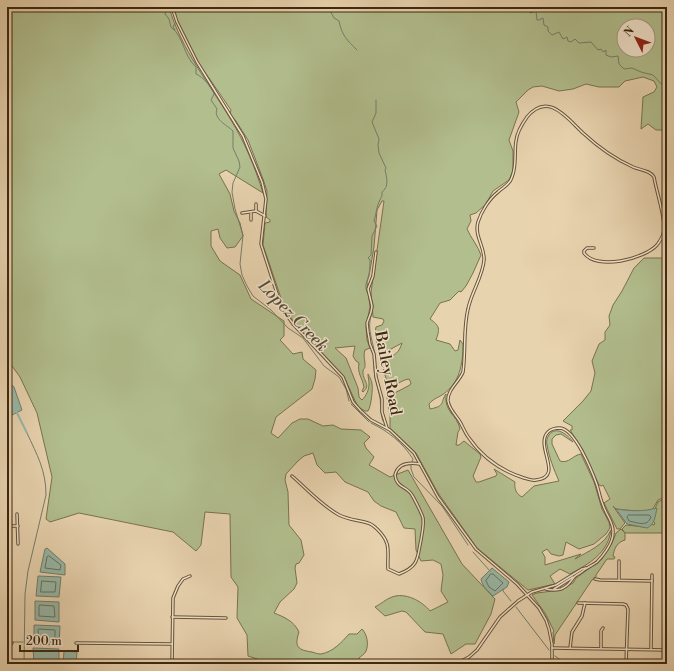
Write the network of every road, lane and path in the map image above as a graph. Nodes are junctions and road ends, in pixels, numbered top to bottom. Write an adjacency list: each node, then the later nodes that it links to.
1 (172, 7): 6 (street)
2 (256, 204): 3 (street)
3 (256, 211): 5 (street); 6 (street)
4 (242, 213): 5 (street)
5 (251, 213): 7 (street)
6 (265, 216): 10 (street)
7 (251, 220)
8 (594, 248): 19 (street)
9 (376, 252): 10 (street, Bailey Road)
10 (387, 428): 11 (street)
11 (420, 464): 12 (street); 29 (street)
12 (292, 476)
13 (17, 514): 15 (street)
14 (7, 526): 15 (street)
15 (18, 526): 16 (street)
16 (18, 544)
17 (619, 561): 24 (street)
18 (7, 568): 26 (street)
19 (586, 568): 22 (street); 27 (street)
20 (652, 575): 25 (street)
21 (190, 576): 32 (street)
22 (574, 577): 28 (street); 28 (street)
23 (595, 579): 24 (street)
24 (619, 580): 25 (street)
25 (652, 581): 43 (street)
26 (7, 587)
27 (546, 589): 28 (street); 29 (street)
28 (554, 589)
29 (528, 594): 39 (street); 47 (street)
30 (578, 603): 31 (street)
31 (585, 603): 40 (street); 42 (street)
32 (172, 617): 33 (street); 38 (street)
33 (226, 618)
34 (603, 628): 41 (street)
35 (7, 642): 36 (street)
36 (12, 643)
37 (76, 643): 38 (street)
38 (172, 644): 46 (street)
39 (552, 648): 40 (street); 48 (street)
40 (570, 648): 41 (street)
41 (601, 648): 42 (street)
42 (627, 649): 43 (street); 50 (street)
43 (651, 649): 44 (street)
44 (667, 650)
45 (600, 663): 49 (street)
46 (172, 664)
47 (456, 664)
48 (552, 664)
49 (603, 664)
50 (626, 664)

